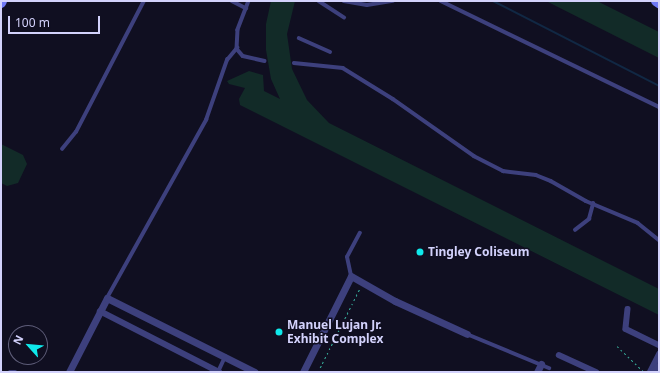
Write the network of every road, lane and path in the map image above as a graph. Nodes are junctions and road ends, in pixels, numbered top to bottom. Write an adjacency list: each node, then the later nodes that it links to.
1 (144, 1): 19 (lane)
2 (232, 1): 11 (lane)
3 (249, 1): 11 (lane)
4 (320, 1): 12 (lane)
5 (344, 1): 9 (lane)
6 (393, 1): 9 (lane)
7 (440, 1): 18 (lane)
8 (656, 1): 10 (main road)
9 (376, 2)
10 (659, 3)
11 (246, 8): 14 (lane)
12 (344, 17)
13 (299, 38): 15 (lane)
14 (237, 48): 16 (lane); 26 (lane)
15 (330, 52)
16 (264, 61)
17 (294, 63): 20 (lane)
18 (659, 107)
19 (62, 149)
20 (593, 204): 21 (lane); 23 (lane)
21 (575, 230)
22 (360, 233): 24 (lane)
23 (659, 240)
24 (351, 276): 25 (street); 43 (street)
25 (363, 282): 29 (street); 44 (path)
26 (107, 298): 28 (street); 34 (street)
27 (628, 309): 30 (street)
28 (100, 311): 40 (street); 41 (street)
29 (467, 334): 35 (lane)
30 (659, 345)
31 (617, 346): 47 (path)
32 (659, 354): 48 (street)
33 (559, 355): 46 (street)
34 (225, 357): 41 (lane); 42 (street)
35 (541, 364): 37 (lane); 45 (street)
36 (659, 366): 48 (street)
37 (549, 368)
38 (10, 372): 39 (lane)
39 (15, 372)
40 (68, 372)
41 (218, 372)
42 (255, 372)
43 (303, 372)
44 (318, 372)
45 (537, 372)
46 (596, 372)
47 (644, 372)
48 (651, 372)

